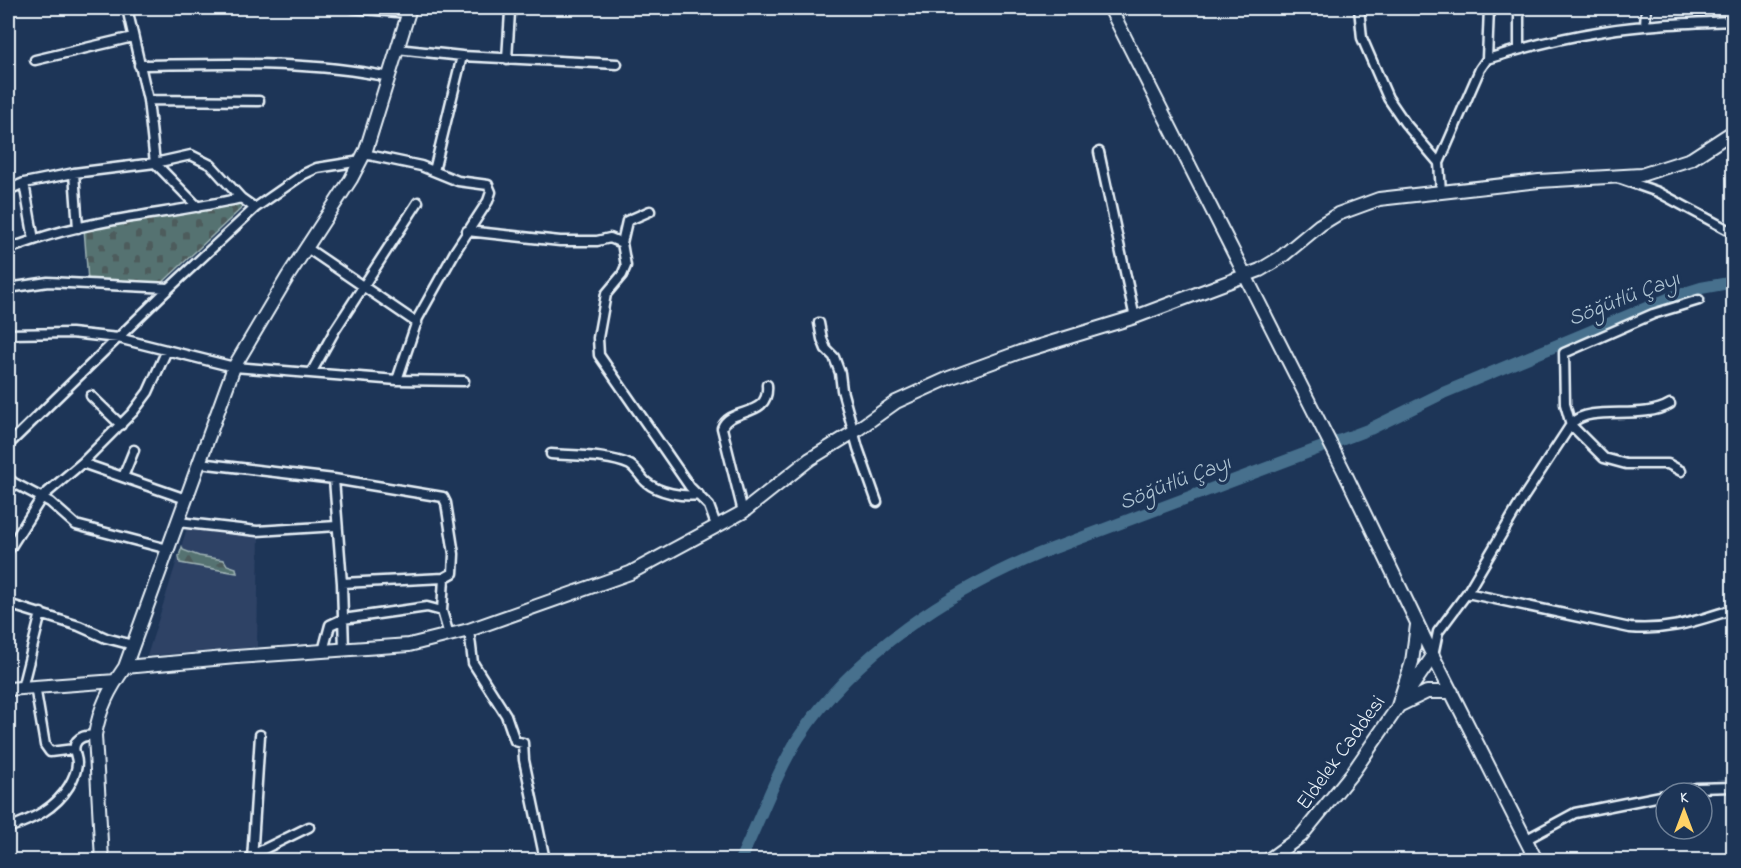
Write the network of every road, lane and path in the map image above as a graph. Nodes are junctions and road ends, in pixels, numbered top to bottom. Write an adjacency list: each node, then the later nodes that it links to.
1 (127, 8): 12 (street)
2 (353, 8): 9 (street)
3 (507, 8): 16 (street)
4 (1110, 8): 47 (street)
5 (1359, 8): 28 (street)
6 (1489, 8): 17 (street)
7 (1520, 8): 14 (street)
8 (1646, 8): 11 (street)
9 (409, 10): 13 (street)
10 (1734, 21): 11 (street)
11 (1645, 26): 14 (street)
12 (133, 37): 18 (street); 20 (street)
13 (397, 49): 15 (street); 21 (street)
14 (1519, 49): 17 (street)
15 (462, 56): 16 (street); 29 (street)
16 (507, 59): 19 (street)
17 (1487, 59): 28 (street)
18 (35, 60)
19 (617, 64)
20 (139, 65): 21 (street); 22 (street)
21 (389, 77): 26 (street)
22 (148, 100): 23 (street); 27 (street)
23 (259, 101)
24 (1734, 131): 31 (street)
25 (1099, 153): 52 (street)
26 (363, 158): 29 (street); 38 (street); 45 (street)
27 (155, 163): 30 (street); 35 (street); 37 (street)
28 (1439, 163): 34 (street)
29 (434, 171): 41 (street)
30 (74, 173): 32 (street); 40 (street)
31 (1612, 176): 34 (street); 42 (street)
32 (24, 183): 33 (street); 43 (street)
33 (8, 190)
34 (1441, 192): 47 (street)
35 (241, 198): 37 (street); 38 (street)
36 (418, 202): 48 (street)
37 (198, 207): 40 (street)
38 (255, 208): 50 (street)
39 (651, 211): 44 (street)
40 (78, 228): 43 (street)
41 (467, 231): 44 (street); 53 (street)
42 (1734, 233)
43 (34, 240): 46 (street)
44 (622, 243): 77 (street)
45 (307, 248): 48 (street); 58 (street)
46 (8, 249)
47 (1245, 276): 52 (street); 95 (street)
48 (363, 287): 53 (street); 59 (street)
49 (8, 288): 50 (street)
50 (169, 288): 56 (street)
51 (1699, 300): 66 (street)
52 (1135, 318): 67 (street)
53 (417, 323): 60 (street)
54 (819, 323): 67 (street)
55 (8, 334): 56 (street)
56 (118, 338): 57 (street); 68 (street)
57 (167, 350): 58 (street); 65 (street)
58 (234, 367): 59 (street); 72 (street)
59 (310, 373): 60 (street)
60 (397, 380): 61 (street)
61 (464, 381)
62 (767, 385): 81 (street)
63 (91, 396): 65 (street)
64 (1670, 404): 66 (street)
65 (121, 425): 71 (street)
66 (1571, 425): 73 (street); 89 (street)
67 (854, 432): 80 (street); 81 (street)
68 (8, 445)
69 (134, 450): 75 (street)
70 (551, 454): 77 (street)
71 (82, 462): 75 (street); 78 (street)
72 (199, 464): 76 (street); 79 (street)
73 (1681, 471)
74 (8, 477): 78 (street)
75 (123, 477): 79 (street)
76 (334, 478): 84 (street); 87 (street)
77 (699, 495): 83 (street)
78 (42, 497): 85 (street); 86 (street)
79 (186, 499): 82 (street)
80 (877, 502)
81 (743, 512): 83 (street)
82 (177, 522): 84 (street); 86 (street)
83 (716, 525): 96 (street)
84 (337, 526): 88 (street)
85 (10, 548)
86 (168, 549): 98 (street)
87 (444, 578): 88 (street); 92 (street)
88 (342, 583): 94 (street)
89 (1467, 593): 91 (street); 101 (street)
90 (8, 604): 93 (street)
91 (1734, 609)
92 (442, 611): 94 (street); 97 (street)
93 (41, 614): 98 (street); 104 (street)
94 (343, 619): 99 (street); 100 (street)
95 (1417, 623): 101 (street); 107 (street)
96 (469, 630): 97 (street); 120 (street)
97 (449, 635): 99 (street)
98 (133, 645): 102 (street)
99 (344, 650): 100 (street)
100 (323, 651): 102 (street)
101 (1432, 656): 106 (street); 107 (street, Eldelek Caddesi)
102 (125, 667): 103 (street)
103 (116, 681): 104 (street); 108 (street)
104 (28, 687): 105 (street); 110 (street)
105 (8, 689)
106 (1452, 692): 107 (street); 116 (street)
107 (1398, 706): 121 (street, Eldelek Caddesi)
108 (95, 735): 110 (street); 119 (street)
109 (260, 735): 117 (street)
110 (74, 750): 115 (street)
111 (1734, 787): 112 (street)
112 (1714, 788)
113 (1654, 797): 116 (street)
114 (309, 827): 117 (street)
115 (8, 828)
116 (1525, 840): 118 (street)
117 (252, 858)
118 (1535, 860)
119 (102, 861)
120 (545, 861)
121 (1268, 861)

